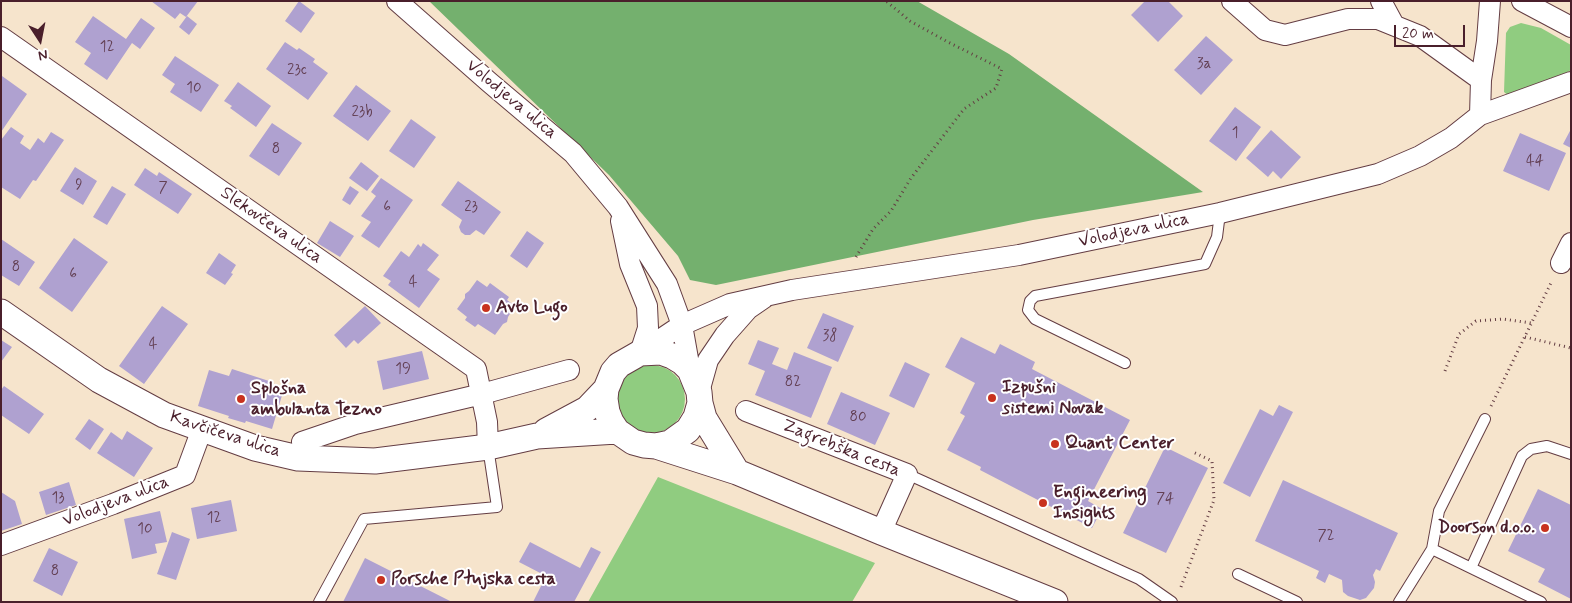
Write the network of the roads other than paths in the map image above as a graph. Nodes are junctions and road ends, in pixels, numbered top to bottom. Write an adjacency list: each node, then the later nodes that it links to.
1 (397, 1): 12 (street, Volodjeva ulica)
2 (1232, 1): 6 (street)
3 (1381, 1): 6 (street)
4 (1490, 1): 9 (street)
5 (1522, 1): 7 (street)
6 (1394, 25): 9 (street)
7 (1571, 27)
8 (1, 38): 24 (street, Slekovčeva ulica)
9 (1481, 80): 11 (street)
10 (1571, 82): 11 (street, Volodjeva ulica)
11 (1480, 114): 13 (street, Volodjeva ulica)
12 (618, 207): 18 (street, Volodjeva ulica); 19 (street, Volodjeva ulica)
13 (1220, 213): 16 (street, Volodjeva ulica); 20 (lane)
14 (1571, 243): 15 (street)
15 (1561, 263)
16 (770, 294): 18 (street, Volodjeva ulica); 22 (street, Volodjeva ulica)
17 (1, 312): 27 (street, Kavčičeva ulica)
18 (682, 325): 19 (street, Volodjeva ulica); 22 (street, Volodjeva ulica)
19 (640, 353): 22 (street); 23 (street)
20 (1125, 363)
21 (569, 370): 24 (street, Kavčičeva ulica)
22 (696, 388): 31 (street); 34 (street)
23 (606, 389): 28 (street); 29 (street)
24 (482, 394): 30 (street, Kavčičeva ulica); 32 (street, Slekovčeva ulica)
25 (746, 411): 35 (street, Zagrebška cesta)
26 (1485, 418): 38 (lane)
27 (202, 429): 32 (street, Kavčičeva ulica); 37 (street, Volodjeva ulica)
28 (617, 430): 29 (street); 31 (street)
29 (537, 436): 32 (street, Kavčičeva ulica)
30 (302, 442)
31 (656, 446): 34 (street)
32 (488, 447): 41 (lane)
33 (1571, 454): 39 (lane)
34 (737, 472): 36 (street)
35 (907, 474): 36 (street, Zagrebška cesta); 43 (lane)
36 (881, 532): 42 (street)
37 (1, 545)
38 (1432, 549): 39 (lane); 45 (lane)
39 (1471, 568): 46 (lane)
40 (1238, 574): 44 (lane)
41 (319, 602)
42 (1055, 602)
43 (1172, 602)
44 (1297, 602)
45 (1399, 602)
46 (1541, 602)

